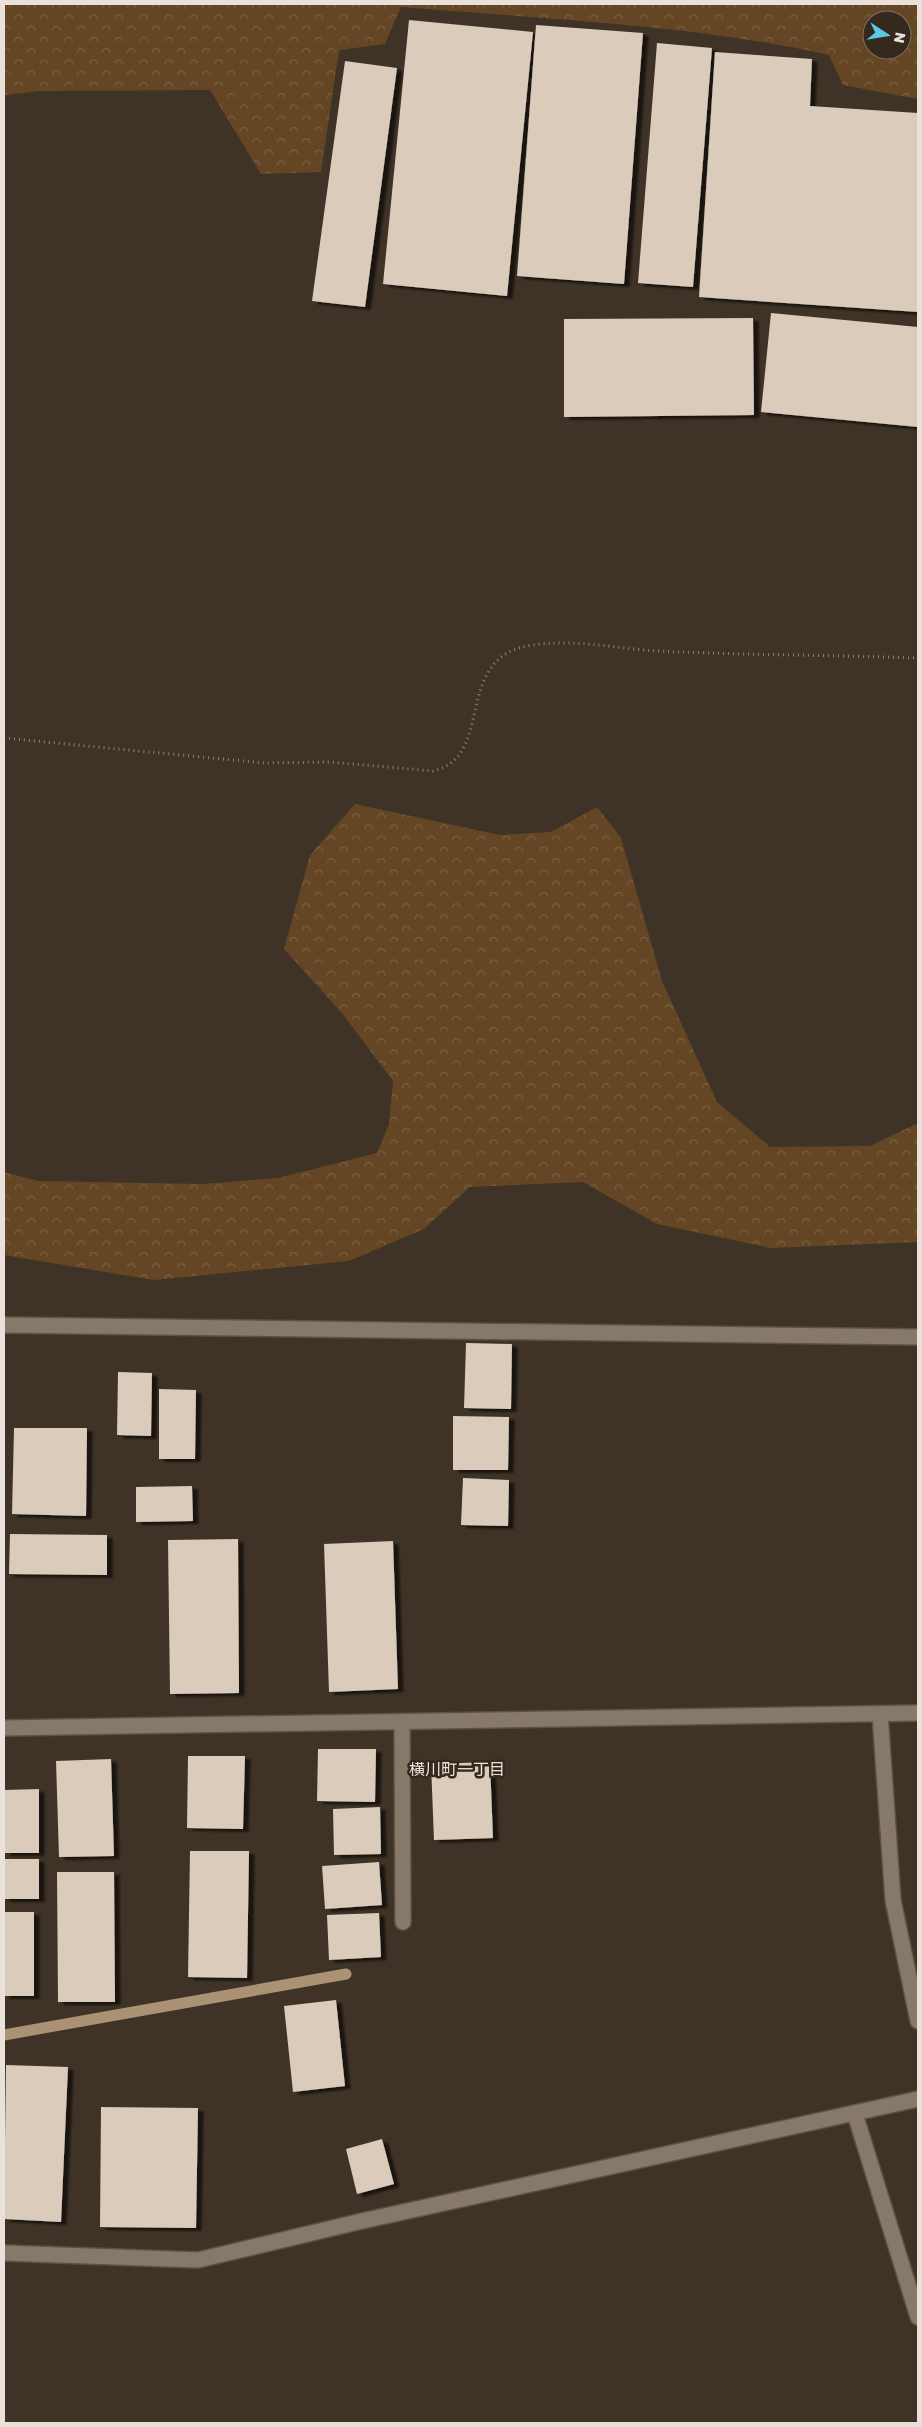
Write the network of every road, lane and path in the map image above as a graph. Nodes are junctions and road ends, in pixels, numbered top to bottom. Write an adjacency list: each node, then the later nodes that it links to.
1 (918, 658): 2 (path)
2 (4, 738)
3 (4, 1325): 4 (street)
4 (918, 1337)
5 (918, 1713): 6 (street)
6 (880, 1714): 7 (street); 10 (street)
7 (402, 1722): 8 (street); 9 (street)
8 (4, 1728)
9 (403, 1922)
10 (918, 2021)
11 (918, 2099): 12 (street)
12 (855, 2114): 13 (street); 14 (street)
13 (4, 2253)
14 (918, 2317)

